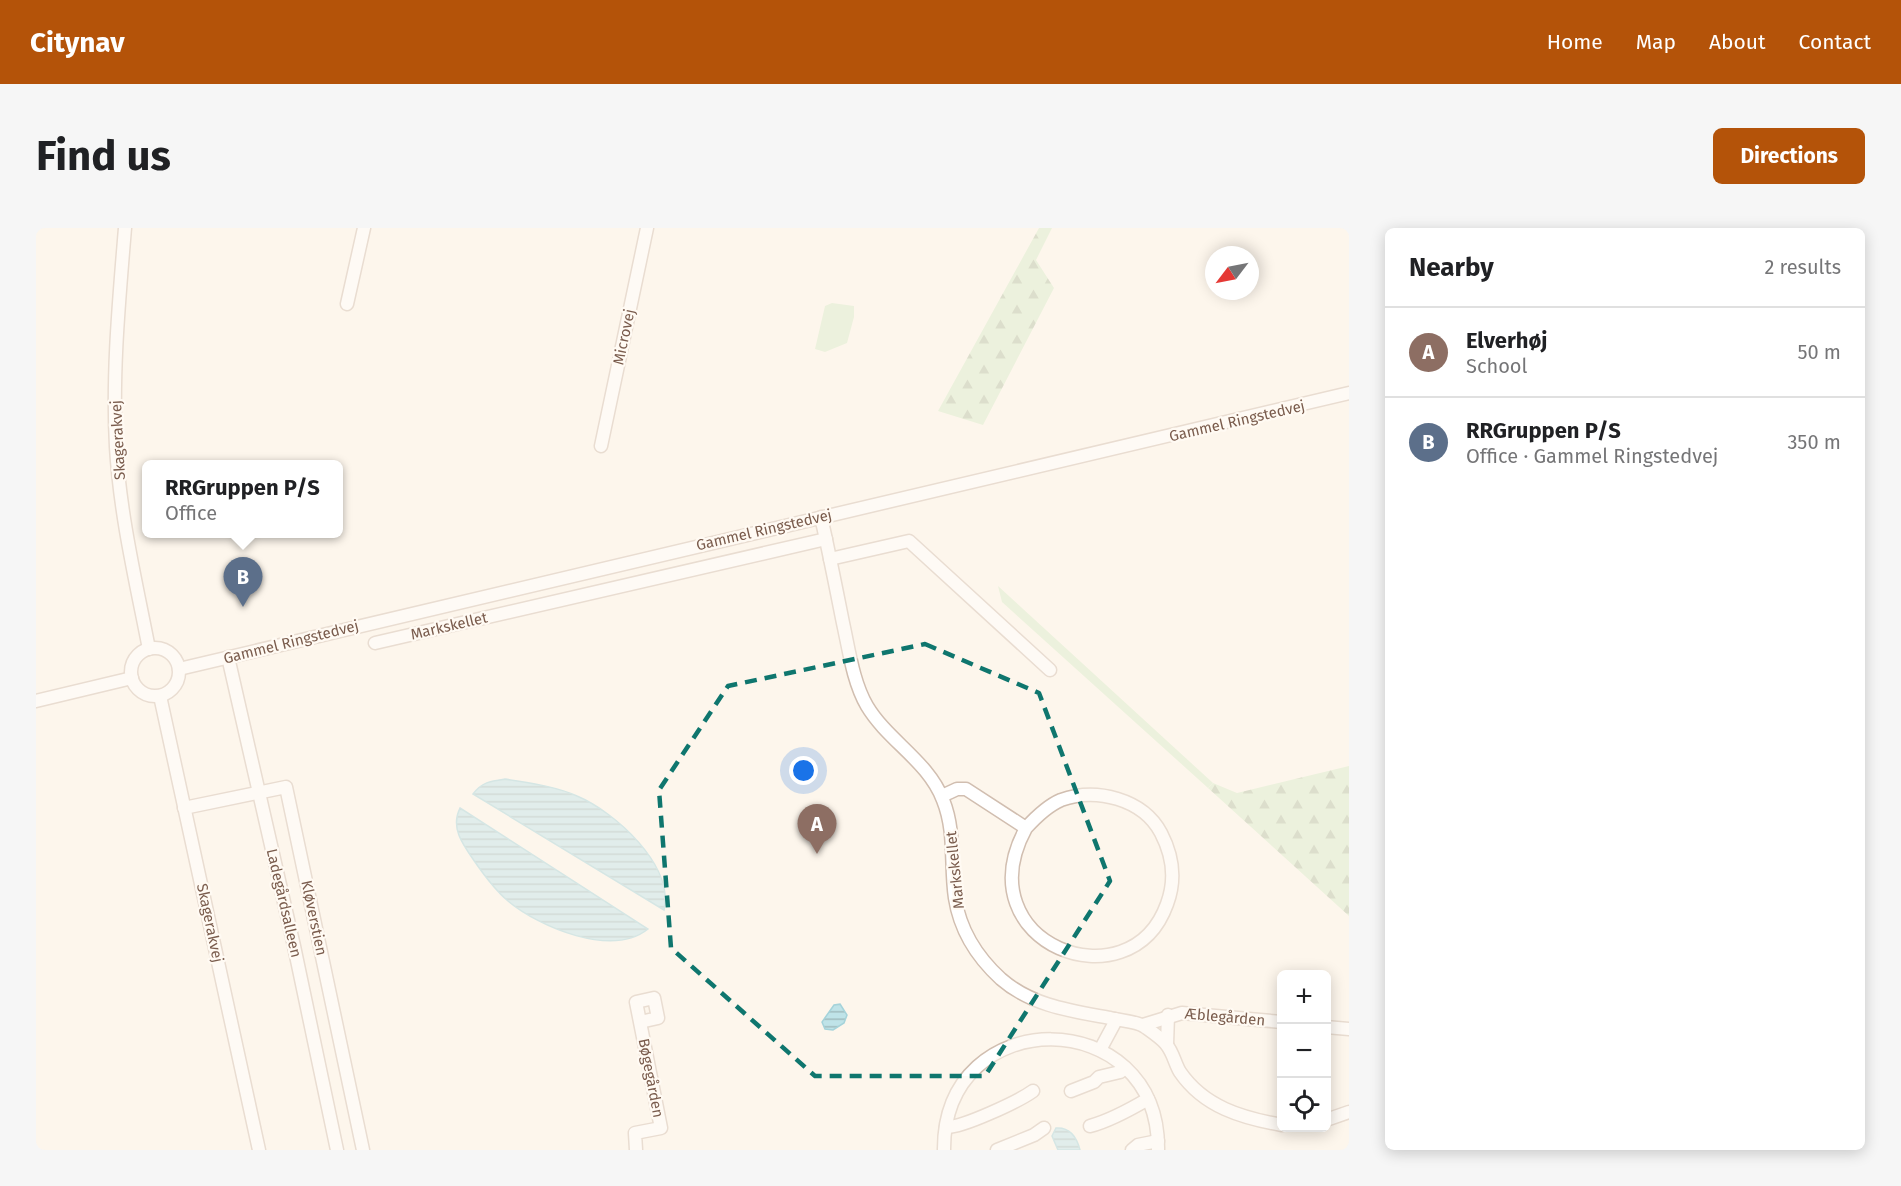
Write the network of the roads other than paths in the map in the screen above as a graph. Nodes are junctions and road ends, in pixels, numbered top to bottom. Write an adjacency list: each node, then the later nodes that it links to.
1 (125, 228): 13 (street, Skagerakvej)
2 (364, 228): 4 (street)
3 (647, 228): 6 (street, Microvej)
4 (347, 304)
5 (1349, 393): 7 (street, Gammel Ringstedvej)
6 (601, 446)
7 (821, 517): 8 (street, Markskellet); 10 (street, Gammel Ringstedvej)
8 (826, 539): 9 (street, Markskellet); 11 (street, Markskellet)
9 (830, 559): 16 (street); 21 (street, Markskellet)
10 (518, 588): 11 (street); 14 (street, Gammel Ringstedvej)
11 (523, 609): 12 (street, Markskellet)
12 (375, 643)
13 (149, 649): 15 (street); 17 (street)
14 (228, 657): 15 (street, Gammel Ringstedvej); 20 (street, Ladegårdsalleen)
15 (179, 669): 18 (street)
16 (1050, 670)
17 (132, 678): 18 (street); 19 (street)
18 (160, 696): 22 (street, Skagerakvej)
19 (36, 701)
20 (259, 793): 22 (street, Kløverstien); 45 (street, Ladegårdsalleen); 46 (street, Kløverstien)
21 (942, 796): 23 (street); 25 (street, Markskellet)
22 (184, 808): 44 (street, Skagerakvej)
23 (1026, 828): 23 (street)
24 (1168, 1015): 27 (street, Æblegården); 28 (street, Æblegården); 31 (street, Æblegården)
25 (1115, 1019): 28 (street, Markskellet); 32 (street)
26 (640, 1022): 47 (street, Bøgegården)
27 (1277, 1022)
28 (1143, 1025): 31 (street)
29 (1331, 1027): 30 (street)
30 (1349, 1029)
31 (1167, 1045): 39 (street)
32 (1100, 1050): 33 (street); 41 (street)
33 (1125, 1068): 35 (street); 36 (street)
34 (1034, 1091): 41 (street)
35 (1071, 1091)
36 (1148, 1099): 40 (street); 43 (street)
37 (1349, 1112): 38 (street)
38 (1331, 1118)
39 (1277, 1124)
40 (1090, 1126)
41 (946, 1127): 48 (street)
42 (1044, 1128): 49 (street)
43 (1158, 1146): 50 (street)
44 (260, 1150)
45 (337, 1150)
46 (363, 1150)
47 (636, 1150)
48 (944, 1150)
49 (997, 1150)
50 (1132, 1150)

